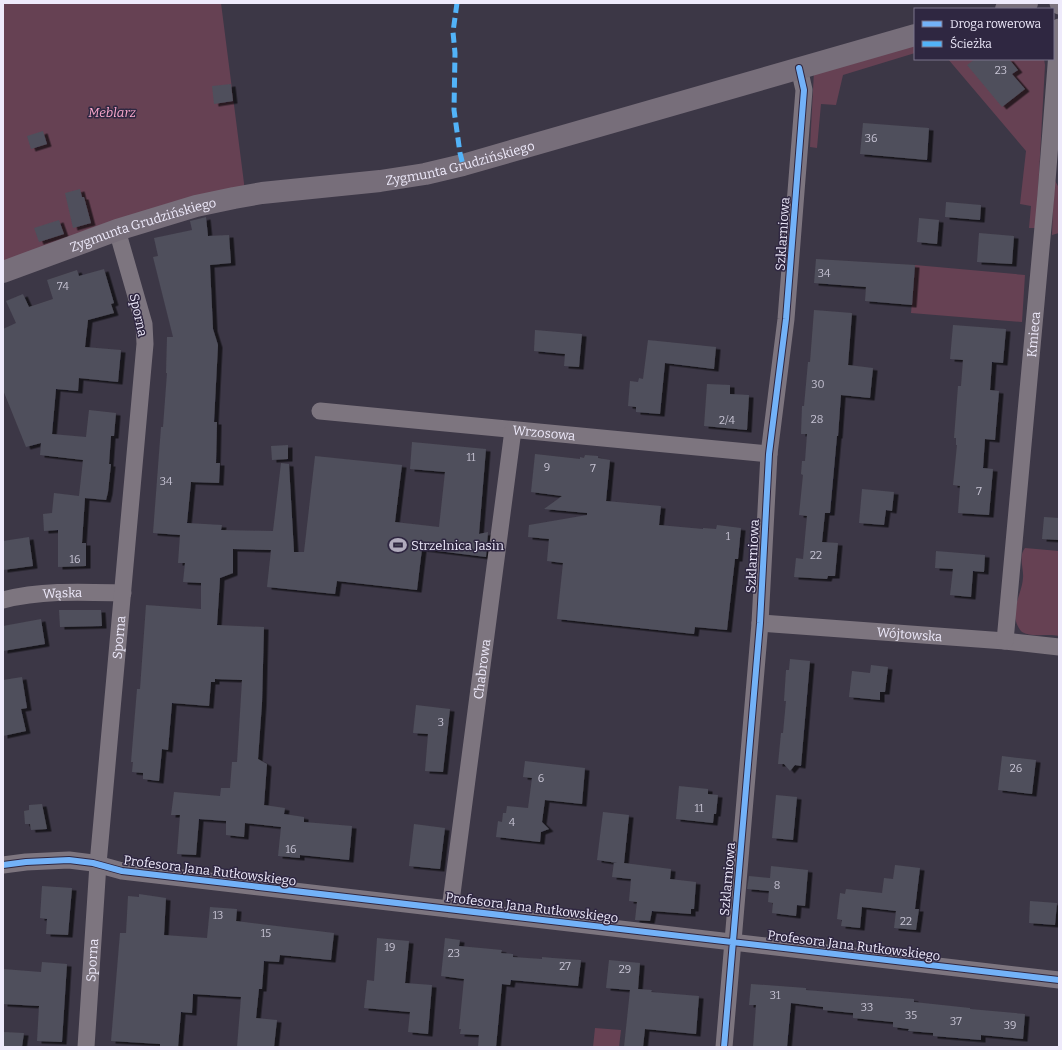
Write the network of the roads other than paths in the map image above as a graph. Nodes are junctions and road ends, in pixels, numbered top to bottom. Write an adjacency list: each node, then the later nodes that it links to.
1 (1027, 3): 4 (street)
2 (1058, 3): 3 (street)
3 (1059, 6)
4 (1010, 8)
5 (1059, 27): 8 (street, Kmieca)
6 (914, 35): 7 (street, Zygmunta Grudzińskiego)
7 (799, 68): 9 (street, Zygmunta Grudzińskiego); 13 (street, Szklarniowa)
8 (1053, 194): 17 (street, Kmieca)
9 (117, 230): 10 (street, Zygmunta Grudzińskiego); 14 (street, Sporna)
10 (3, 272)
11 (320, 411): 12 (street, Wrzosowa)
12 (513, 430): 13 (street, Wrzosowa); 21 (street, Chabrowa)
13 (769, 454): 16 (street, Szklarniowa)
14 (123, 592): 15 (street, Wąska); 19 (street, Sporna)
15 (3, 600)
16 (760, 623): 17 (street, Wójtowska); 22 (street, Szklarniowa)
17 (1005, 641): 18 (street, Wójtowska)
18 (1059, 646)
19 (98, 864): 20 (street, Profesora Jana Rutkowskiego); 21 (street, Profesora Jana Rutkowskiego); 24 (street, Sporna)
20 (3, 865)
21 (450, 909): 22 (street, Profesora Jana Rutkowskiego)
22 (733, 942): 23 (street, Profesora Jana Rutkowskiego); 25 (street, Szklarniowa)
23 (1059, 980)
24 (86, 1047)
25 (724, 1047)

